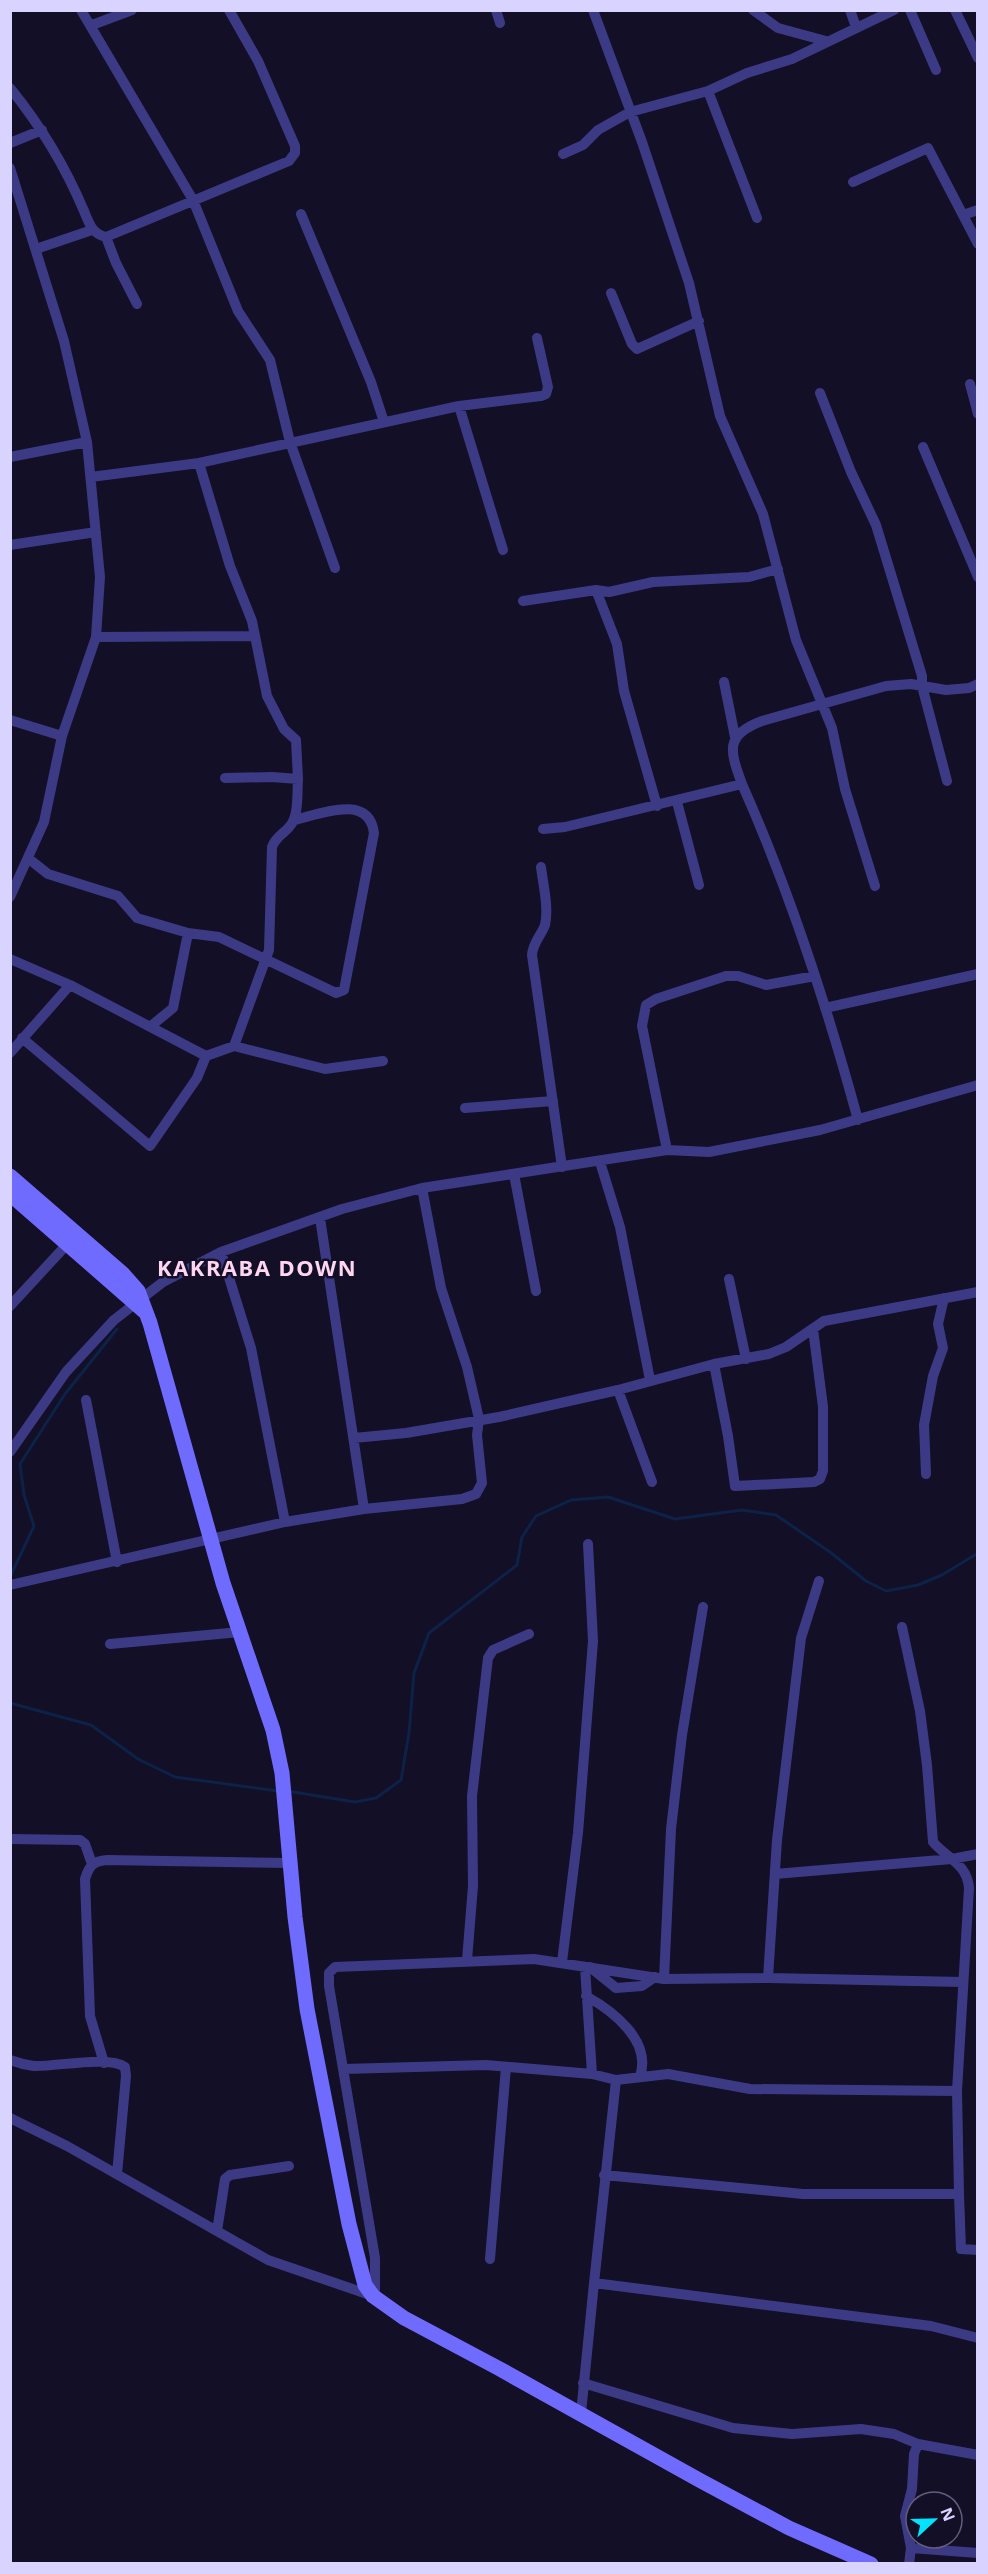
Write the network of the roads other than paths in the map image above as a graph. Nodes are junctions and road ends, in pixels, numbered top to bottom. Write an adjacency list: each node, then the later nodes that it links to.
1 (81, 10): 12 (street)
2 (132, 10): 12 (street)
3 (229, 10): 25 (street)
4 (496, 10): 11 (street)
5 (593, 10): 19 (street)
6 (753, 10): 14 (street)
7 (850, 10): 13 (street)
8 (894, 10): 13 (street)
9 (910, 10): 16 (street)
10 (955, 10): 15 (street)
11 (500, 23)
12 (92, 25): 25 (street)
13 (856, 27): 14 (street)
14 (826, 41): 18 (street)
15 (978, 58)
16 (936, 70)
17 (10, 88): 20 (street)
18 (708, 91): 19 (street); 29 (street)
19 (630, 112): 22 (street); 36 (street)
20 (42, 130): 21 (street); 30 (street)
21 (10, 143)
22 (563, 154)
23 (10, 168): 33 (street)
24 (853, 182): 28 (street)
25 (193, 200): 31 (street); 44 (street)
26 (978, 210): 28 (street)
27 (301, 214): 42 (street)
28 (963, 215): 32 (street)
29 (757, 218)
30 (92, 230): 31 (street); 33 (street)
31 (106, 237): 35 (street)
32 (978, 243)
33 (36, 249): 43 (street)
34 (611, 293): 36 (street)
35 (137, 304)
36 (699, 321): 53 (street)
37 (537, 338): 40 (street)
38 (970, 384): 41 (street)
39 (820, 393): 61 (street)
40 (459, 406): 42 (street); 51 (street)
41 (978, 414)
42 (384, 422): 44 (street)
43 (87, 442): 46 (street); 48 (street)
44 (291, 442): 47 (street); 52 (street)
45 (923, 447): 54 (street)
46 (10, 457)
47 (199, 463): 48 (street); 57 (street)
48 (92, 477): 49 (street)
49 (96, 532): 50 (street); 58 (street)
50 (10, 546)
51 (503, 550)
52 (335, 568)
53 (777, 569): 55 (street); 62 (street)
54 (978, 577)
55 (596, 590): 56 (street); 71 (street)
56 (523, 602)
57 (255, 636): 58 (street); 67 (street)
58 (96, 637): 64 (street)
59 (724, 682): 65 (street)
60 (978, 684): 61 (street)
61 (921, 686): 62 (street); 68 (street)
62 (823, 705): 65 (street); 77 (street)
63 (10, 720): 64 (street)
64 (62, 736): 74 (street)
65 (735, 737): 69 (street)
66 (225, 778): 67 (street)
67 (298, 779): 72 (street)
68 (947, 782)
69 (742, 784): 70 (street); 83 (street)
70 (677, 802): 71 (street); 76 (street)
71 (657, 806): 73 (street)
72 (294, 820): 81 (street); 81 (street)
73 (543, 829)
74 (29, 859): 78 (street); 79 (street)
75 (541, 867): 93 (street)
76 (699, 885)
77 (875, 886)
78 (10, 897)
79 (188, 933): 81 (street); 86 (street)
80 (10, 958): 84 (street)
81 (266, 958): 88 (street)
82 (978, 974): 85 (street)
83 (815, 976): 85 (street); 96 (street)
84 (70, 985): 86 (street); 87 (street)
85 (825, 1008): 95 (street)
86 (151, 1026): 90 (street)
87 (22, 1038): 89 (street); 90 (street)
88 (234, 1046): 90 (street); 91 (street)
89 (10, 1053)
90 (206, 1056)
91 (383, 1061)
92 (978, 1085): 95 (street)
93 (553, 1101): 94 (street); 98 (street)
94 (465, 1108)
95 (858, 1120): 96 (street)
96 (667, 1150): 97 (street)
97 (600, 1162): 98 (street); 115 (street)
98 (562, 1167): 99 (street)
99 (514, 1174): 101 (street); 107 (street)
100 (10, 1176): 104 (street)
101 (422, 1188): 103 (street); 118 (street)
102 (10, 1194): 104 (street)
103 (320, 1218): 105 (street); 119 (street)
104 (72, 1238): 110 (street); 111 (street)
105 (221, 1252): 110 (street); 124 (street)
106 (729, 1279): 113 (street)
107 (536, 1291)
108 (978, 1292): 109 (street)
109 (944, 1298): 112 (street); 121 (street)
110 (140, 1304): 120 (street); 125 (street)
111 (10, 1306)
112 (813, 1329): 113 (street); 114 (street)
113 (747, 1359): 114 (street)
114 (714, 1364): 115 (street)
115 (650, 1380): 116 (street)
116 (618, 1390): 118 (street); 122 (street)
117 (86, 1400): 127 (street)
118 (479, 1419): 119 (street); 123 (street)
119 (354, 1438): 123 (street)
120 (10, 1452)
121 (926, 1474)
122 (652, 1482)
123 (364, 1509): 124 (street)
124 (285, 1522): 125 (street)
125 (211, 1541): 127 (street); 132 (street)
126 (588, 1544): 142 (street)
127 (117, 1562): 129 (street)
128 (819, 1581): 140 (street)
129 (10, 1585)
130 (703, 1607): 144 (street)
131 (902, 1627): 137 (street)
132 (240, 1632): 134 (street); 138 (street)
133 (529, 1634): 141 (street)
134 (110, 1644)
135 (10, 1839): 139 (street)
136 (978, 1854): 137 (street)
137 (952, 1859): 140 (street); 146 (street)
138 (289, 1863): 139 (street); 165 (street)
139 (92, 1864): 149 (street)
140 (775, 1874): 145 (street)
141 (467, 1960): 142 (street); 151 (street)
142 (562, 1962): 143 (street)
143 (587, 1967): 144 (street); 144 (street); 147 (street)
144 (659, 1978): 145 (street)
145 (768, 1978): 146 (street)
146 (963, 1982): 155 (street)
147 (586, 1996): 152 (street); 153 (street)
148 (10, 2060): 149 (street)
149 (104, 2063): 158 (street)
150 (506, 2067): 151 (street); 152 (street); 163 (street)
151 (344, 2069): 165 (street)
152 (592, 2074): 154 (street)
153 (640, 2076): 154 (street); 155 (street)
154 (616, 2080): 159 (street)
155 (957, 2091): 160 (street)
156 (10, 2118): 158 (street)
157 (289, 2166): 161 (street)
158 (117, 2174): 161 (street)
159 (604, 2175): 160 (street); 164 (street)
160 (959, 2194): 162 (street)
161 (216, 2231): 165 (street)
162 (978, 2250)
163 (490, 2259)
164 (594, 2283): 166 (street); 167 (street)
165 (373, 2296): 168 (street)
166 (978, 2338)
167 (583, 2383): 168 (street); 169 (street)
168 (581, 2413): 174 (street)
169 (918, 2444): 170 (street); 171 (street)
170 (978, 2455)
171 (912, 2490)
172 (944, 2550): 173 (street)
173 (978, 2553)
174 (871, 2564)

